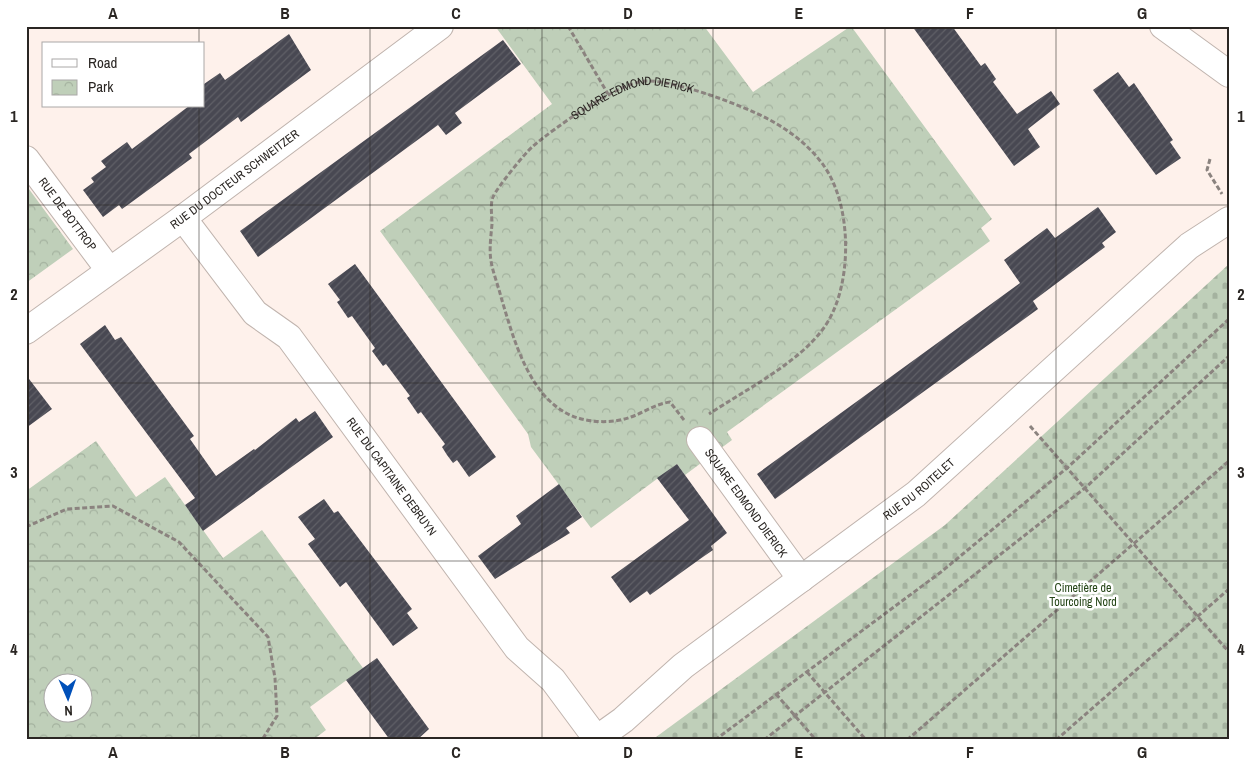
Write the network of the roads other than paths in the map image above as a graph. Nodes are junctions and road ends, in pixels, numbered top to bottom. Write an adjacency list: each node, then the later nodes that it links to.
1 (440, 26): 6 (street, RUE DU DOCTEUR SCHWEITZER)
2 (1163, 26): 3 (street)
3 (1229, 74)
4 (26, 159): 7 (street, RUE DE BOTTROP)
5 (1228, 210): 10 (street, RUE DU ROITELET)
6 (183, 218): 7 (street, RUE DU DOCTEUR SCHWEITZER); 11 (street, RUE DU CAPITAINE DEBRUYN)
7 (109, 270): 8 (street, RUE DU DOCTEUR SCHWEITZER)
8 (26, 331)
9 (694, 434): 10 (street, SQUARE EDMOND DIERICK)
10 (801, 579): 11 (street, RUE DU ROITELET)
11 (596, 739)

